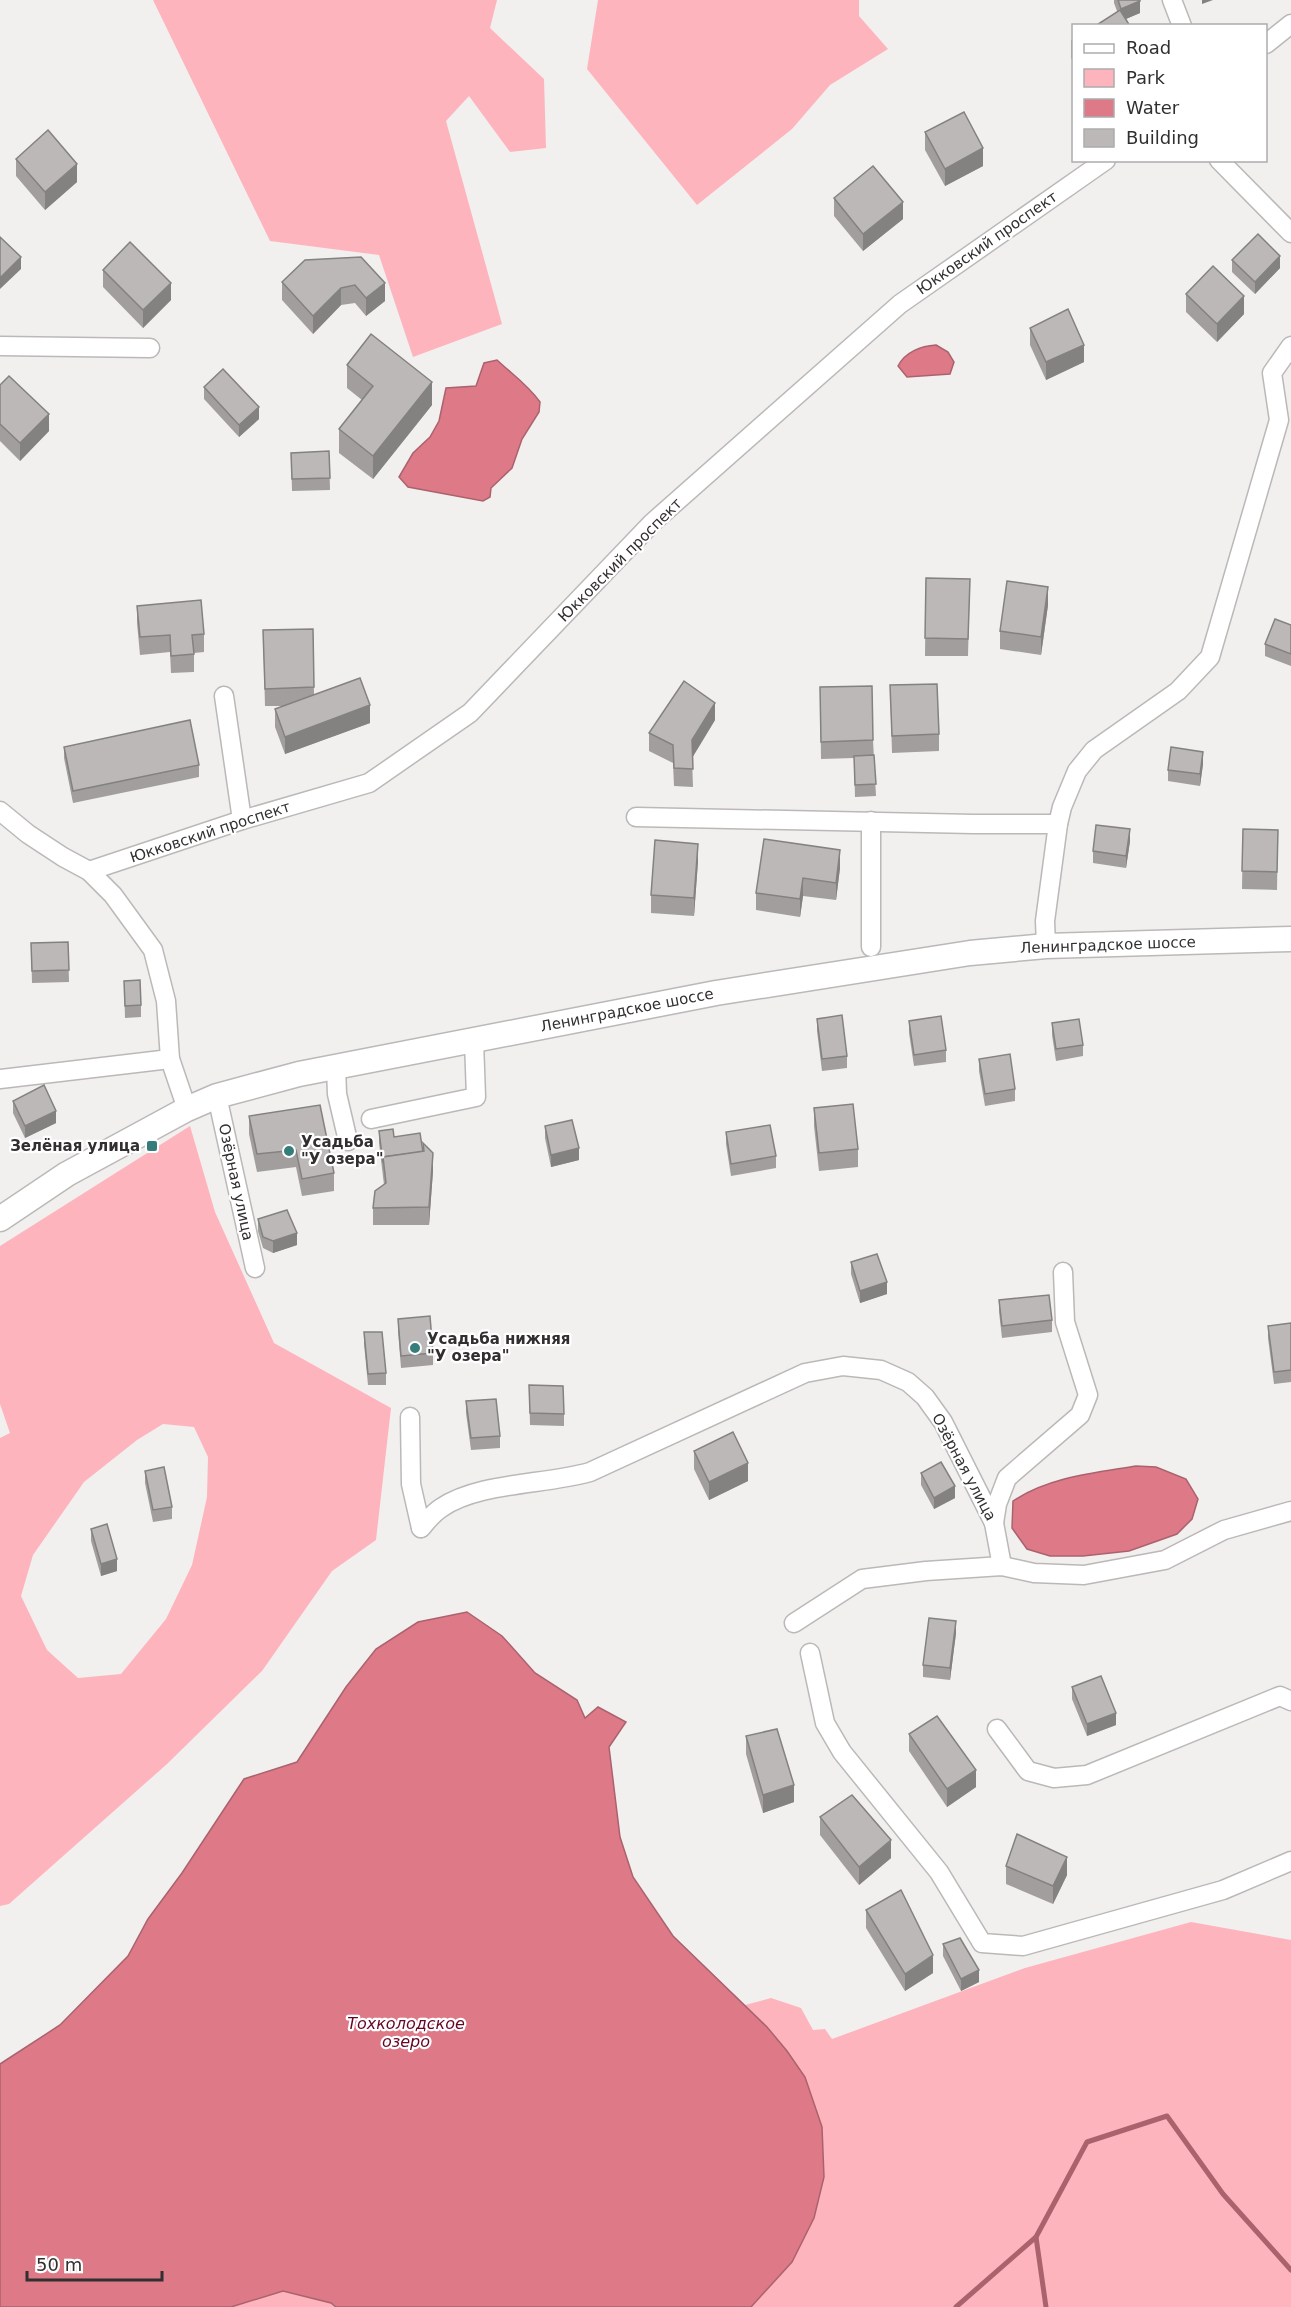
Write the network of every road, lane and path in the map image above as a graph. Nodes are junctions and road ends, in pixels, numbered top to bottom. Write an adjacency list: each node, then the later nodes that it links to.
1 (1172, 0): 2 (street)
2 (1181, 24)
3 (1291, 24): 4 (street)
4 (1267, 43)
5 (1103, 162): 15 (street, Юкковский проспект)
6 (1221, 162): 7 (street)
7 (1291, 233)
8 (0, 346): 10 (street)
9 (1291, 346): 13 (street)
10 (150, 348)
11 (224, 696): 15 (street)
12 (0, 811): 17 (street)
13 (1060, 815): 16 (street); 19 (street)
14 (636, 818): 16 (street)
15 (242, 820): 17 (street, Юкковский проспект)
16 (871, 821): 20 (street)
17 (89, 871): 22 (street)
18 (1291, 939): 19 (main road, Ленинградское шоссе)
19 (1046, 946): 21 (main road, Ленинградское шоссе)
20 (871, 947)
21 (474, 1041): 23 (main road, Ленинградское шоссе); 27 (street)
22 (170, 1059): 24 (street); 26 (street)
23 (336, 1067): 25 (main road, Ленинградское шоссе); 28 (street)
24 (0, 1079)
25 (217, 1096): 26 (main road, Ленинградское шоссе); 30 (street, Озёрная улица)
26 (187, 1108): 29 (main road, Ленинградское шоссе)
27 (371, 1119)
28 (348, 1142)
29 (0, 1219)
30 (255, 1268)
31 (1063, 1272): 34 (street)
32 (410, 1417): 34 (street, Озёрная улица)
33 (1291, 1511): 35 (street)
34 (994, 1523): 35 (street, Озёрная улица)
35 (1002, 1566): 36 (street)
36 (794, 1623)
37 (810, 1653): 40 (street)
38 (1291, 1701): 39 (street)
39 (997, 1729)
40 (1291, 1861)

